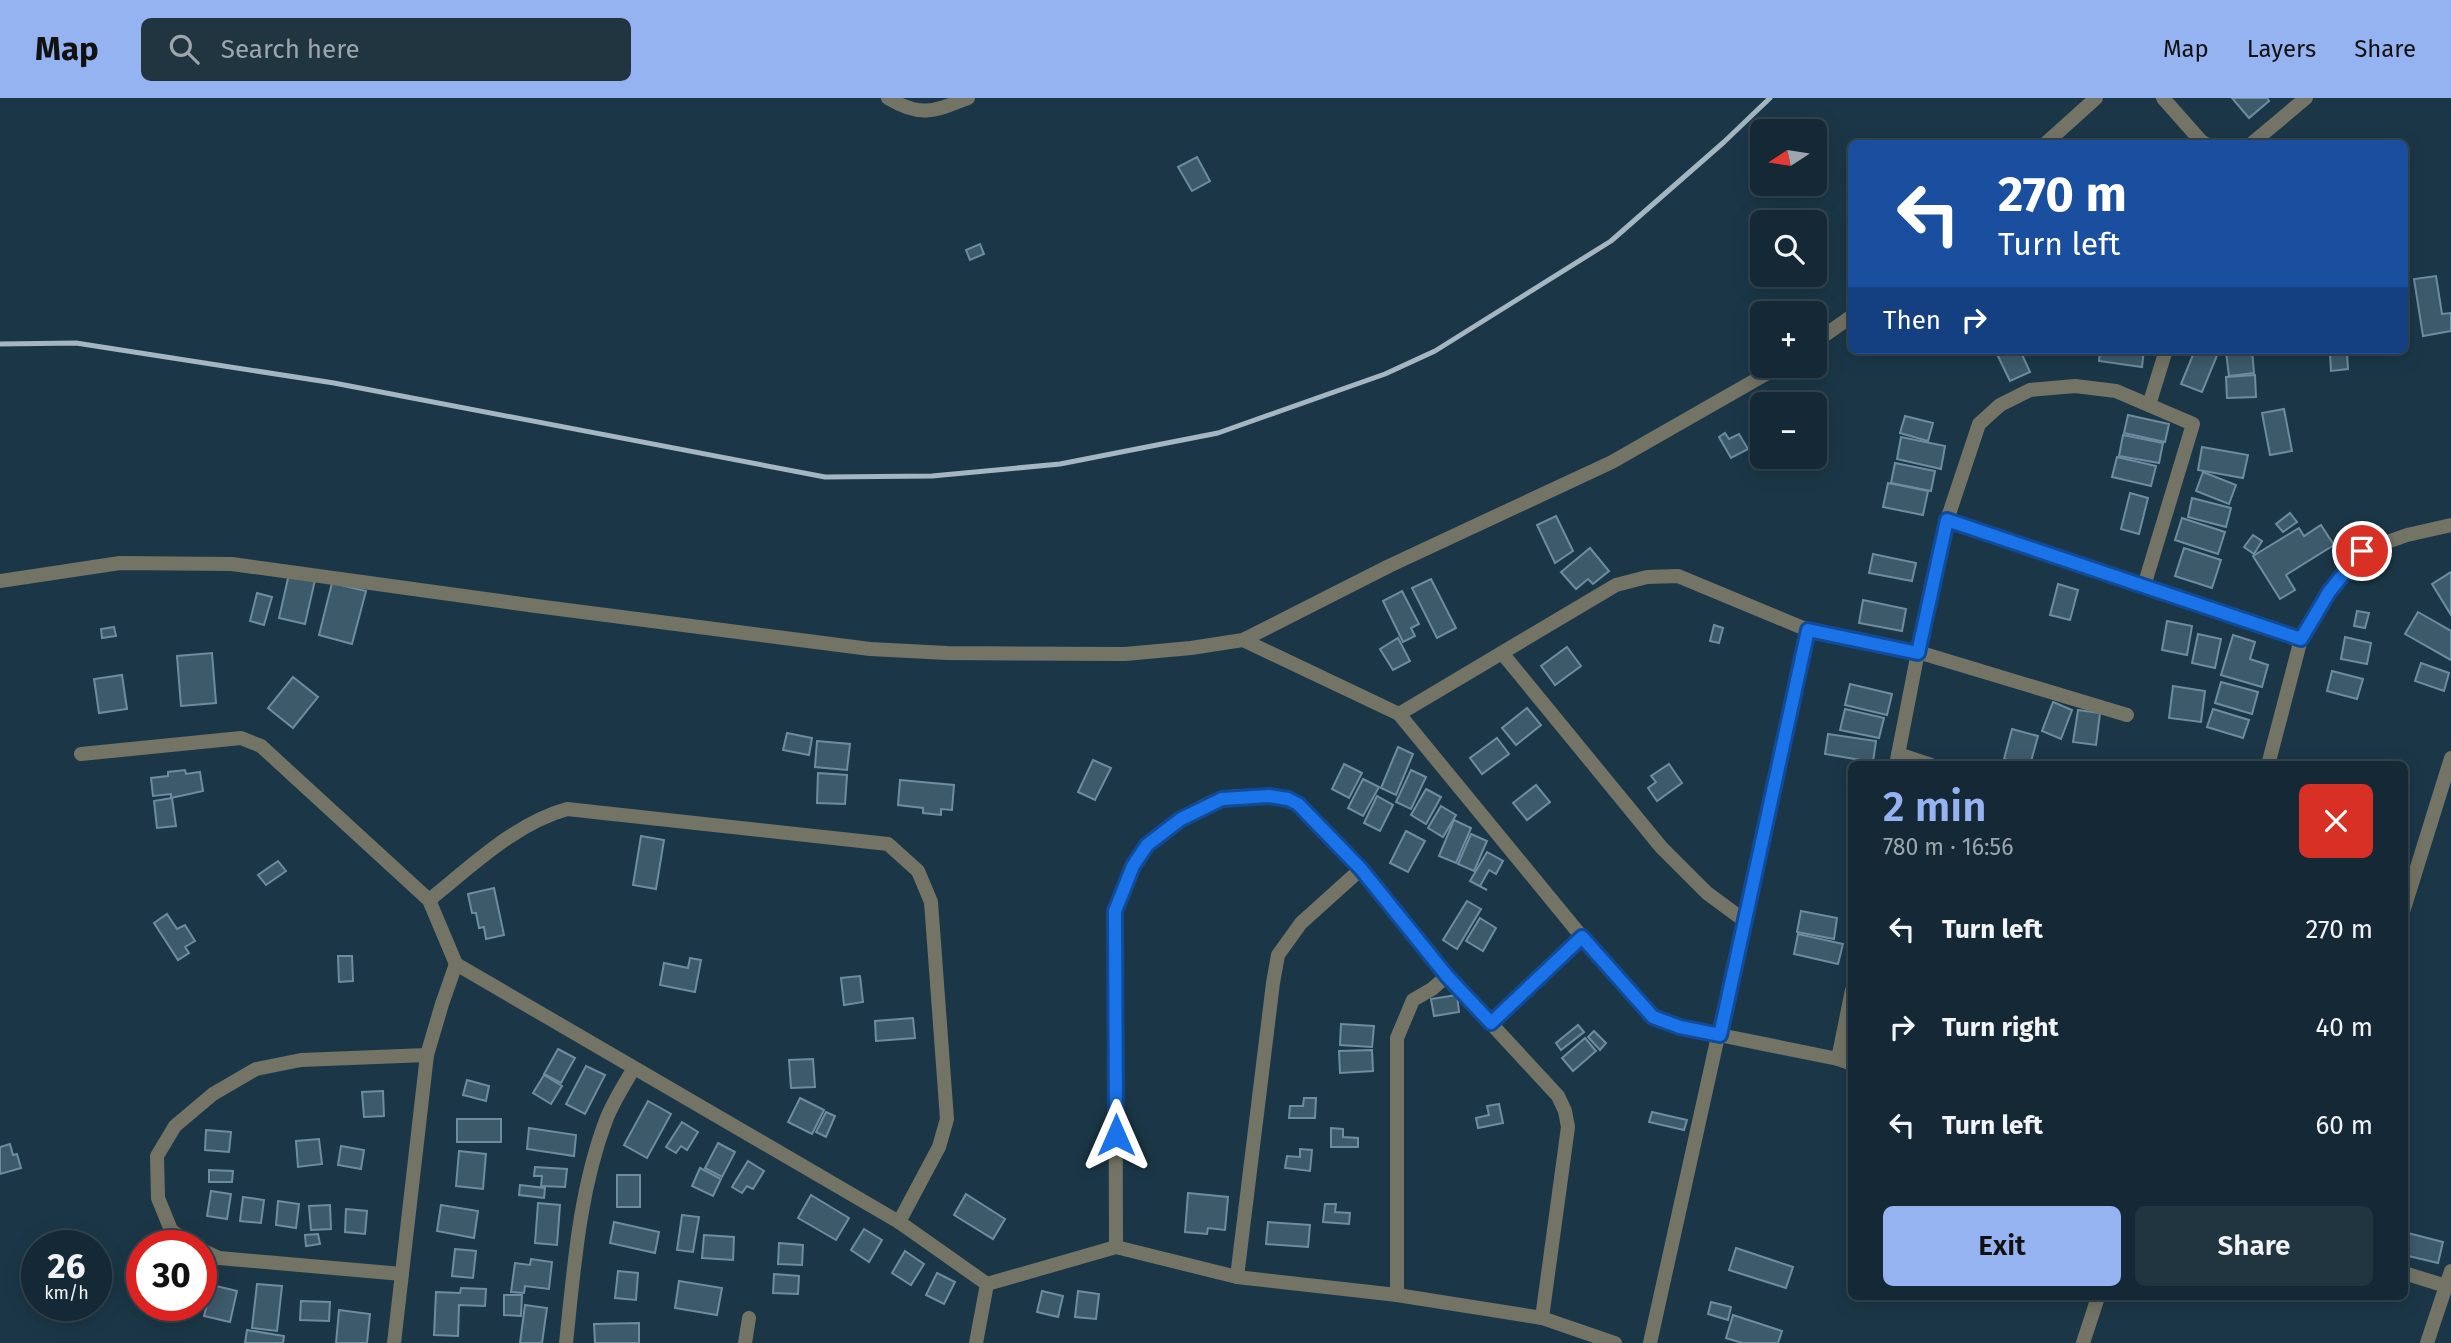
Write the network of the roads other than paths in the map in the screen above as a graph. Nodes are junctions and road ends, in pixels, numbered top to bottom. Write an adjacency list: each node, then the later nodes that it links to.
1 (888, 98): 2 (street)
2 (968, 98)
3 (2096, 98): 6 (street)
4 (2162, 98): 7 (street)
5 (2306, 98): 8 (street)
6 (2049, 140)
7 (2199, 140)
8 (2256, 140)
9 (1848, 319): 10 (street)
10 (1827, 334)
11 (2165, 354): 13 (street)
12 (1759, 378): 20 (street)
13 (2149, 405): 14 (street); 17 (street)
14 (1947, 520): 17 (street); 22 (street)
15 (2451, 525): 19 (street)
16 (0, 581): 20 (street)
17 (2144, 586): 19 (street)
18 (1808, 630): 21 (street); 22 (street); 32 (street)
19 (2301, 639): 28 (street)
20 (1243, 640): 23 (street)
21 (1502, 653): 23 (street); 32 (street)
22 (1918, 653): 24 (street); 27 (street)
23 (1399, 714): 33 (street)
24 (2127, 715)
25 (81, 754): 31 (street)
26 (2451, 758): 30 (street)
27 (1897, 760)
28 (2269, 761)
29 (1361, 869): 35 (street); 44 (street); 49 (street)
30 (2408, 896)
31 (429, 900): 34 (street); 42 (street)
32 (1745, 921): 38 (street)
33 (1582, 937): 36 (street); 38 (street)
34 (456, 964): 39 (street); 41 (street)
35 (1447, 976): 36 (street); 52 (street)
36 (1491, 1023): 55 (street)
37 (1848, 1031): 40 (street)
38 (1720, 1035): 40 (street); 61 (street)
39 (427, 1055): 43 (street); 47 (street)
40 (1845, 1062)
41 (634, 1068): 42 (street); 57 (street)
42 (899, 1222): 50 (street)
43 (171, 1230)
44 (1116, 1247): 49 (street); 50 (street)
45 (217, 1257): 47 (street)
46 (2451, 1271): 51 (street)
47 (402, 1274): 56 (street)
48 (2408, 1274): 51 (street)
49 (1237, 1277): 52 (street)
50 (987, 1284): 59 (street)
51 (2446, 1286): 63 (street)
52 (1397, 1295): 55 (street)
53 (2097, 1300): 62 (street)
54 (749, 1318): 58 (street)
55 (1542, 1318): 60 (street)
56 (395, 1343)
57 (566, 1343)
58 (745, 1343)
59 (976, 1343)
60 (1615, 1343)
61 (1650, 1343)
62 (2083, 1343)
63 (2427, 1343)

